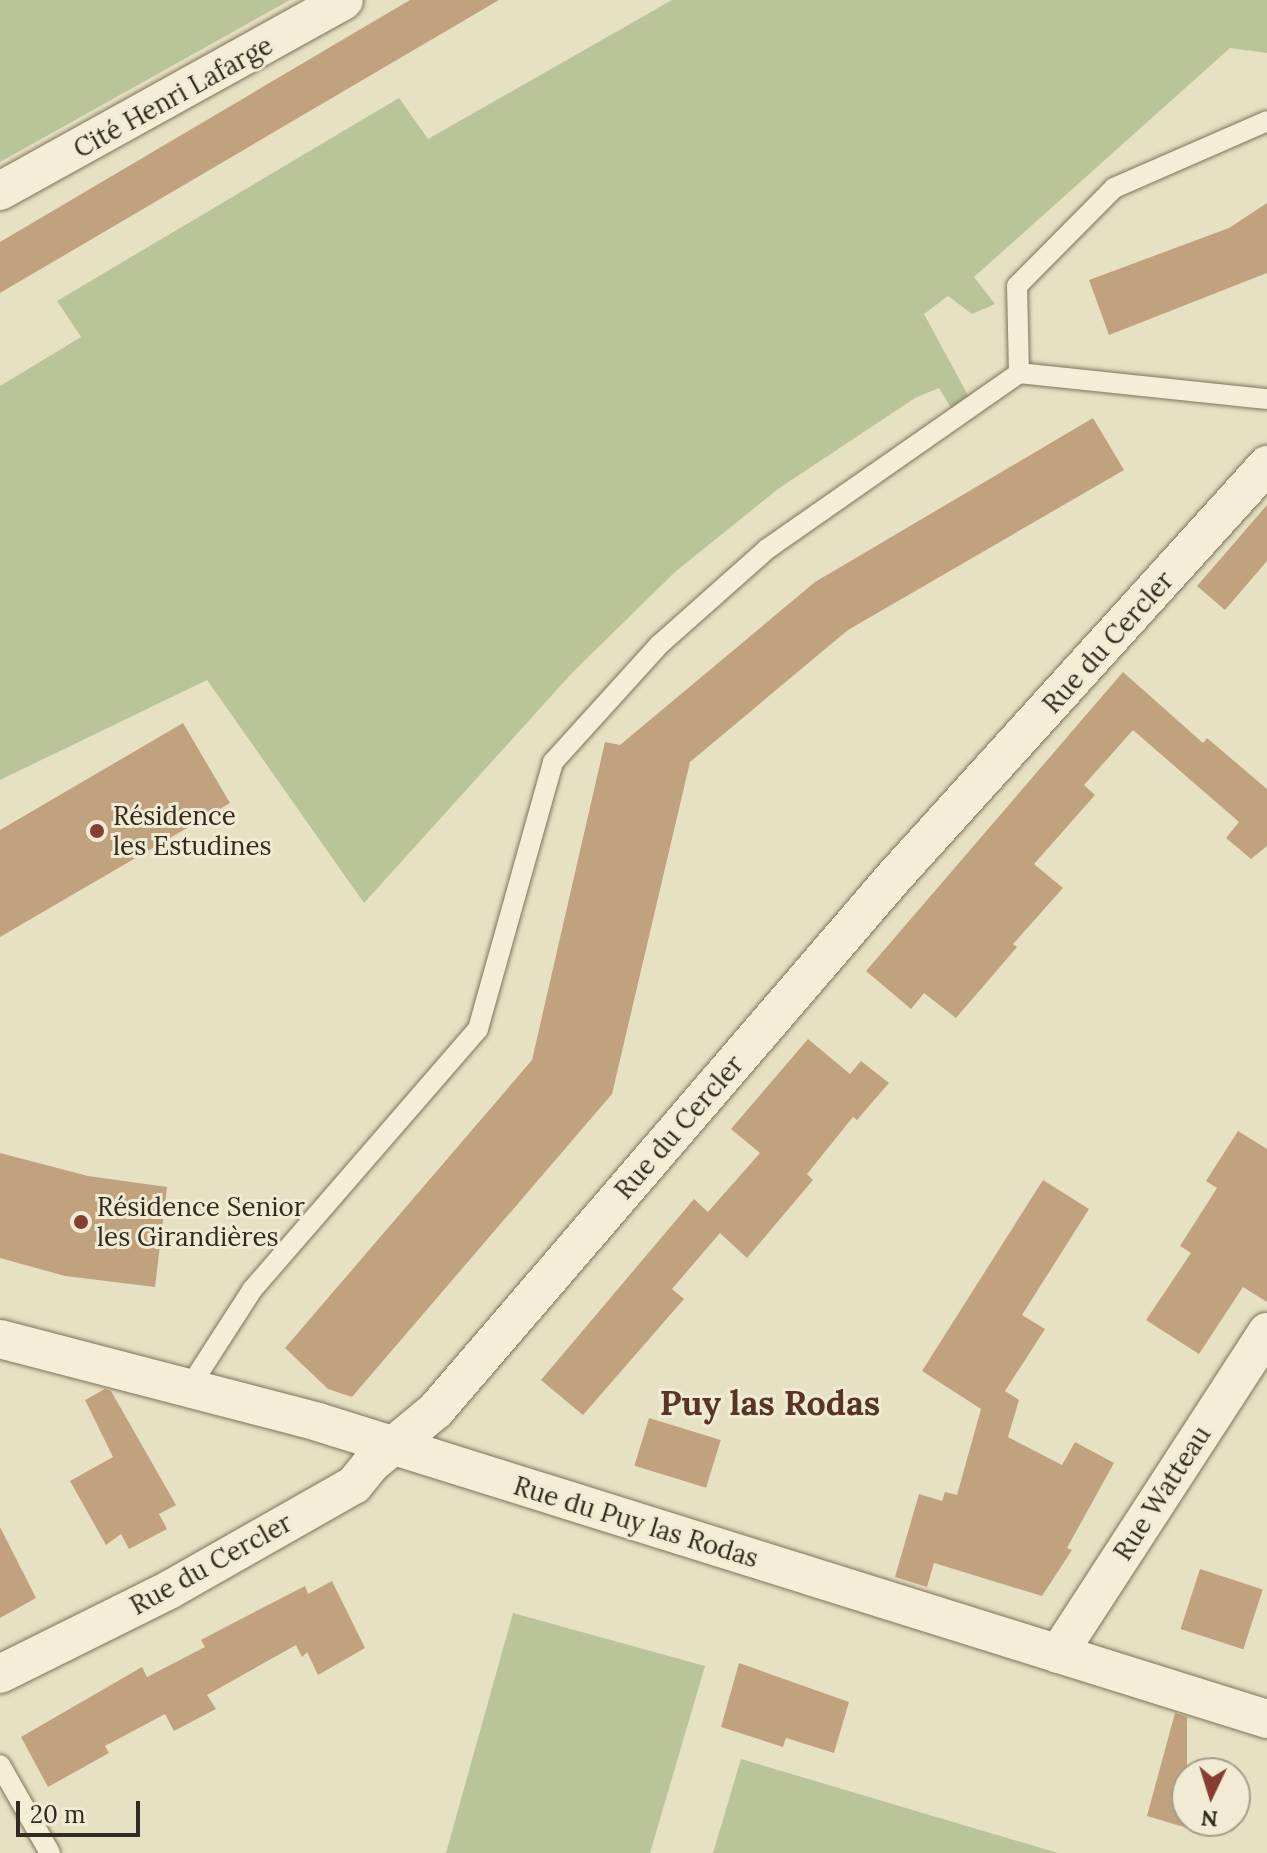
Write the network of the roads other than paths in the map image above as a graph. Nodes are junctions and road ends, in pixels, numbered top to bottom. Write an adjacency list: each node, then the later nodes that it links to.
1 (344, 0): 3 (street, Cité Henri Lafarge)
2 (1267, 121): 4 (lane)
3 (0, 191)
4 (1019, 373): 5 (lane); 9 (lane)
5 (1267, 399)
6 (1267, 465): 10 (street, Rue du Cercler)
7 (1267, 1332): 11 (street, Rue Watteau)
8 (0, 1339): 9 (street, Rue du Puy las Rodas)
9 (187, 1391): 10 (street, Rue du Puy las Rodas)
10 (396, 1446): 11 (street, Rue du Puy las Rodas); 12 (street, Rue du Cercler)
11 (1058, 1654): 13 (street, Rue du Puy las Rodas)
12 (0, 1674)
13 (1267, 1719)
14 (0, 1765): 15 (lane)
15 (50, 1853)

